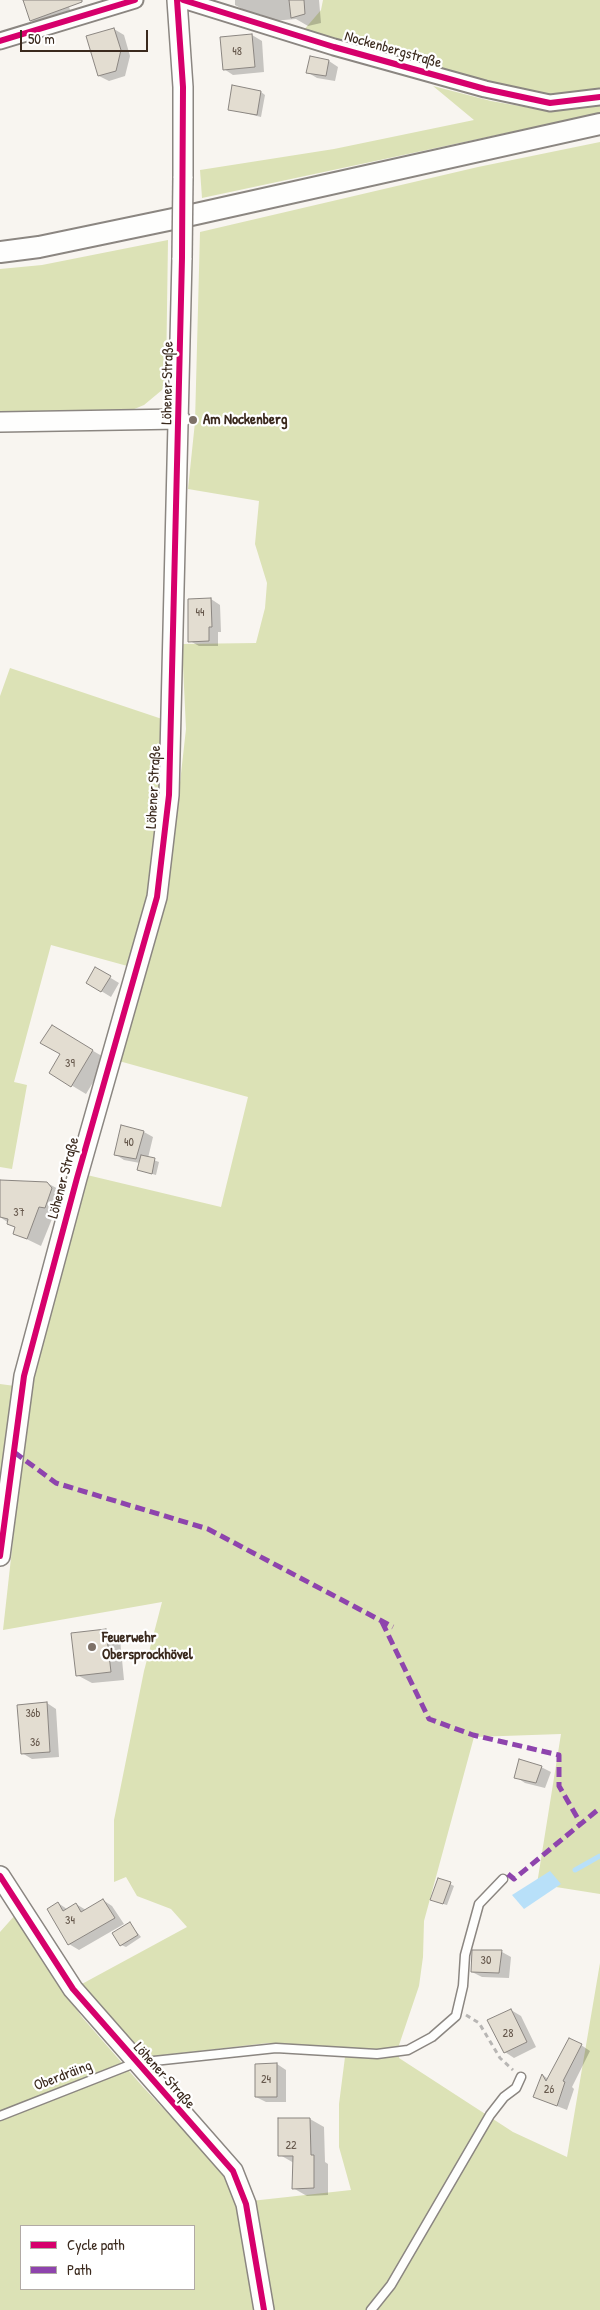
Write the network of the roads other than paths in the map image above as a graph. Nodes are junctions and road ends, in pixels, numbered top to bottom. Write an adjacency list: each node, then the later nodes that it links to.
1 (135, 0): 4 (street)
2 (178, 0): 8 (street, Löhener Straße, bridge)
3 (183, 0): 5 (street, Nockenbergstraße)
4 (0, 41)
5 (600, 97)
6 (600, 124): 7 (main road)
7 (0, 252)
8 (180, 419): 9 (street, Löhener Straße); 10 (street, Löhener Straße)
9 (0, 422)
10 (0, 1556)
11 (0, 1876): 13 (street, Löhener Straße)
12 (502, 1879): 13 (lane, Oberdräing)
13 (135, 2063): 15 (lane, Oberdräing); 16 (street, Löhener Straße)
14 (521, 2077): 17 (lane)
15 (0, 2116)
16 (264, 2310)
17 (371, 2310)

